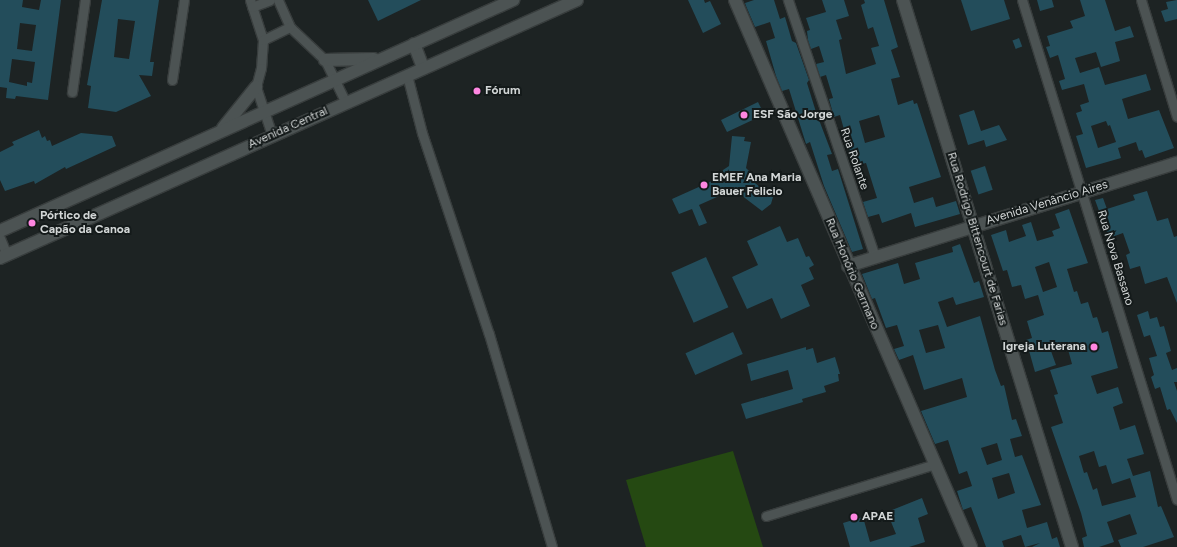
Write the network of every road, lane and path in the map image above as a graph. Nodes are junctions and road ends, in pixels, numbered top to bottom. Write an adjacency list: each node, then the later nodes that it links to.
1 (85, 0): 23 (street)
2 (184, 0): 21 (street)
3 (270, 0): 12 (street)
4 (278, 0): 13 (street)
5 (514, 0): 15 (street)
6 (577, 0): 18 (street, Avenida Central)
7 (735, 0): 36 (street, Rua Honório Germano)
8 (788, 0): 35 (street, Rua Rolante)
9 (904, 0): 31 (street, Rua Rodrigo Bittencourt de Farias)
10 (1022, 0): 30 (street, Rua Nova Bassano)
11 (1141, 0): 26 (street)
12 (251, 4): 14 (street)
13 (290, 27): 14 (street); 17 (street)
14 (262, 40): 22 (street)
15 (414, 44): 16 (street); 18 (street)
16 (381, 58): 17 (street); 20 (street)
17 (325, 60): 20 (street)
18 (423, 68): 19 (street, Avenida Central)
19 (407, 75): 24 (street, Avenida Central); 40 (street)
20 (335, 79): 24 (street); 25 (street)
21 (172, 80)
22 (256, 87): 25 (street); 27 (street)
23 (72, 92)
24 (346, 103): 28 (street, Avenida Central)
25 (264, 110): 27 (street); 28 (street)
26 (1177, 117)
27 (221, 130): 32 (street)
28 (272, 135): 34 (street, Avenida Central)
29 (1177, 163): 30 (street, Avenida Venâncio Aires)
30 (1082, 192): 31 (street, Avenida Venâncio Aires); 38 (street, Rua Nova Bassano)
31 (973, 226): 35 (street, Avenida Venâncio Aires); 42 (street, Rua Rodrigo Bittencourt de Farias)
32 (0, 231)
33 (0, 238): 34 (street)
34 (3, 256)
35 (875, 257): 36 (street, Avenida Venâncio Aires)
36 (848, 266): 37 (street, Rua Honório Germano)
37 (935, 464): 39 (street); 41 (street, Rua Honório Germano)
38 (1177, 500)
39 (766, 516)
40 (552, 547)
41 (971, 547)
42 (1072, 547)

